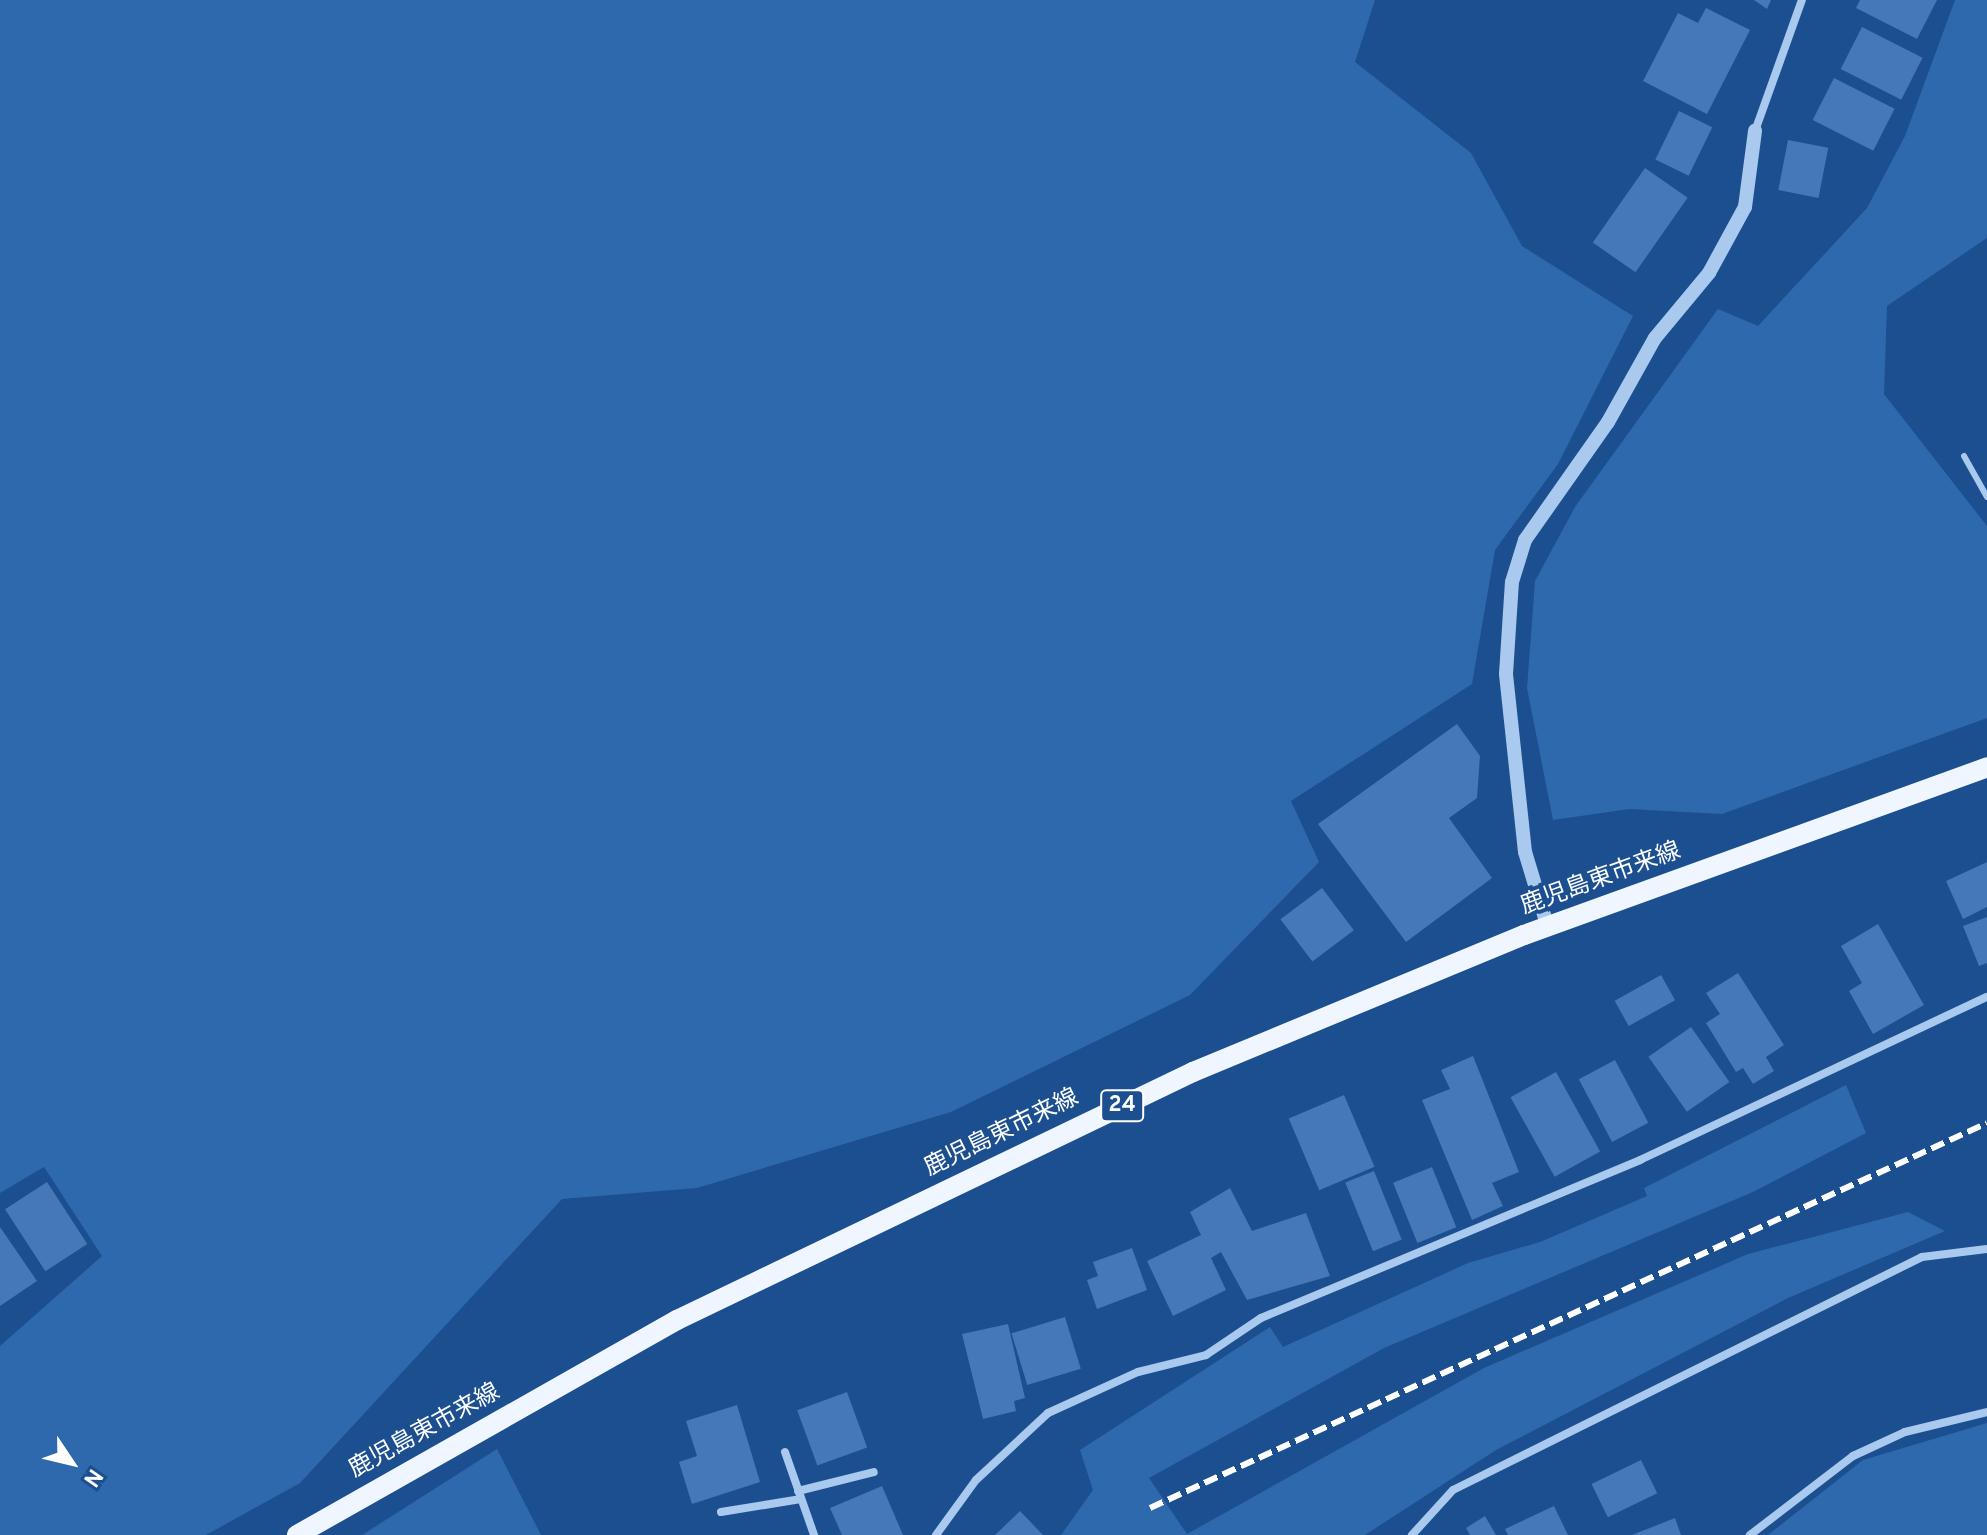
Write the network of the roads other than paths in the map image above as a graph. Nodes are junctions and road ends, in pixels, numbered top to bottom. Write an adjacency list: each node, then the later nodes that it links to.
1 (1802, 0): 2 (street)
2 (1755, 131): 6 (street)
3 (1964, 456): 4 (lane)
4 (1987, 497)
5 (1987, 767): 6 (main road, 鹿児島東市来線 / 24)
6 (1548, 928): 14 (main road, 鹿児島東市来線 / 24)
7 (1987, 997): 16 (street)
8 (1987, 1249): 17 (street)
9 (1987, 1412): 18 (street)
10 (785, 1452): 12 (street)
11 (874, 1472): 12 (street)
12 (800, 1495): 13 (street); 15 (street)
13 (721, 1512)
14 (297, 1535)
15 (814, 1535)
16 (936, 1535)
17 (1412, 1535)
18 (1750, 1535)

